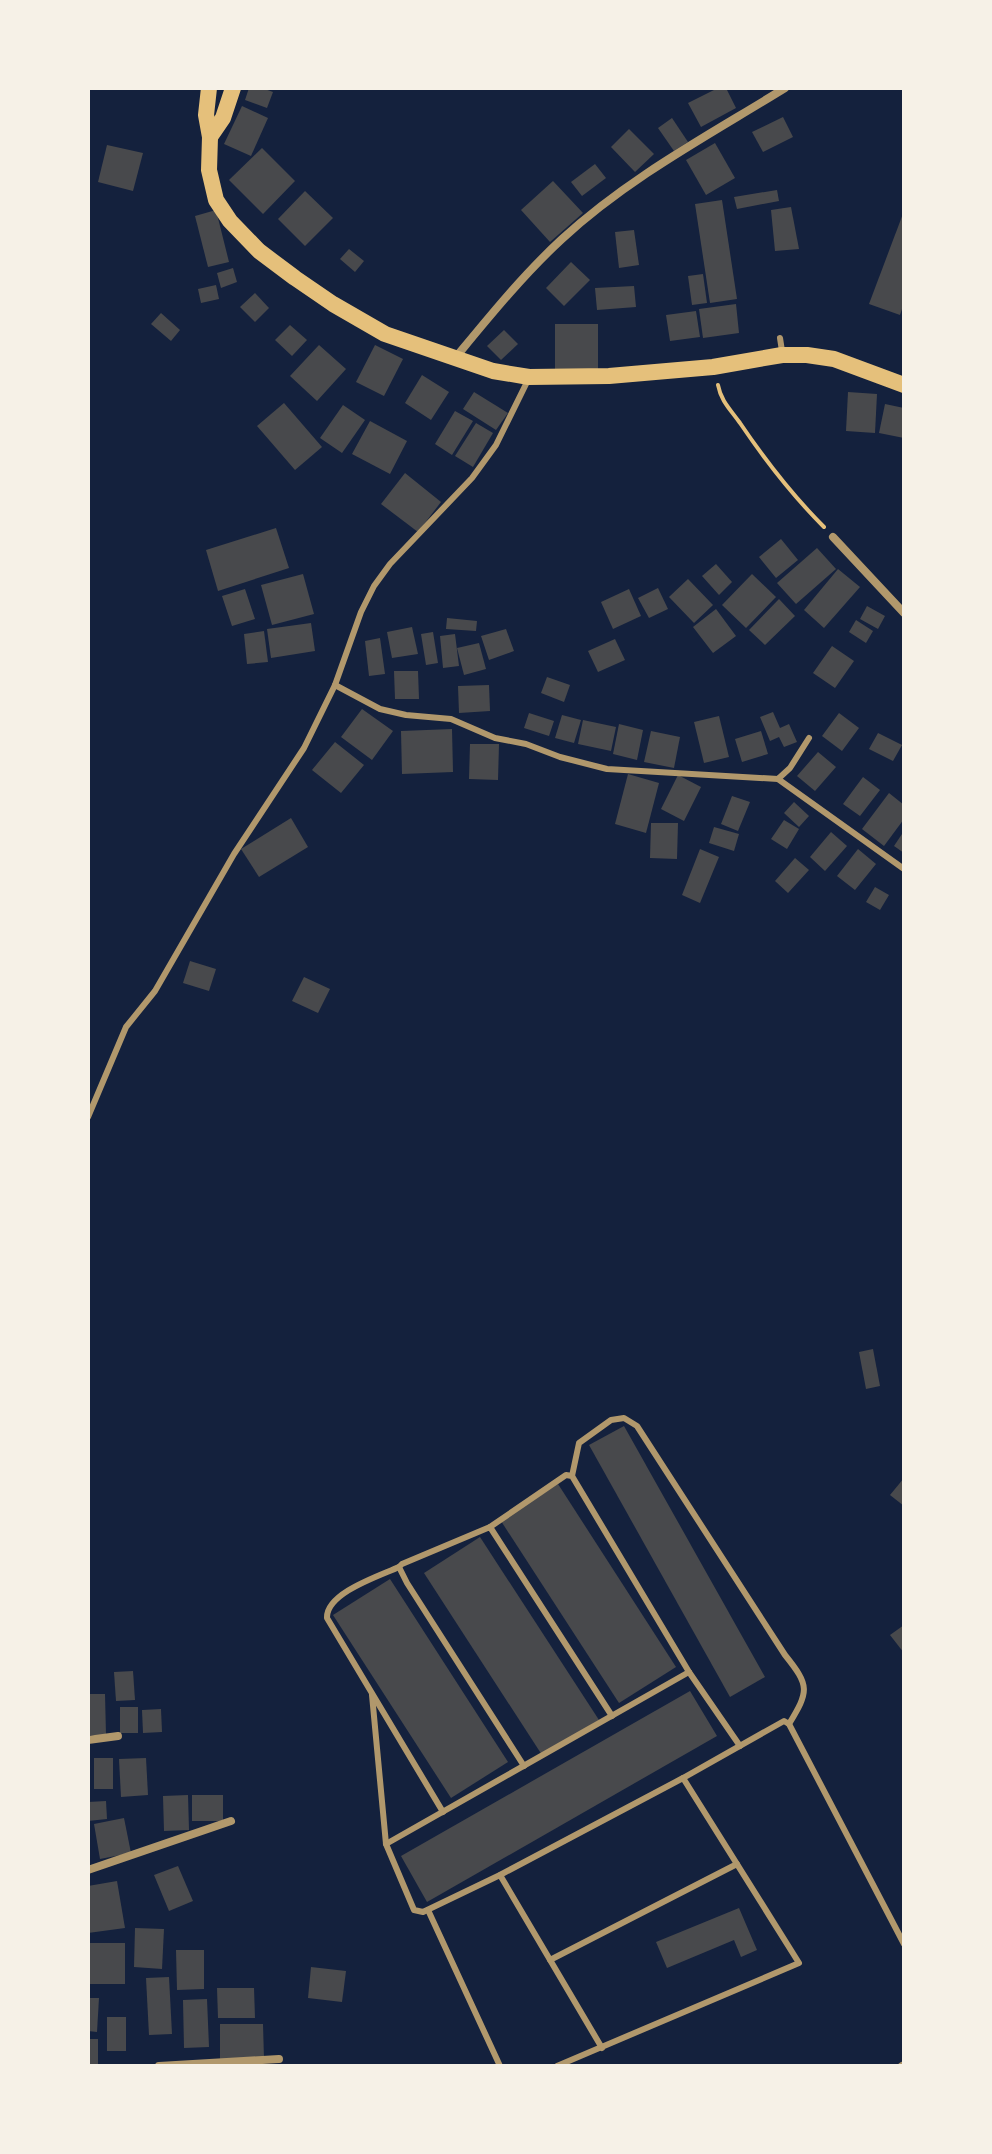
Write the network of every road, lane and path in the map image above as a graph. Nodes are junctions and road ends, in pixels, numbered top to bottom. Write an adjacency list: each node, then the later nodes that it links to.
1 (209, 88): 4 (main road)
2 (233, 88): 4 (main road)
3 (785, 88): 5 (street)
4 (210, 137): 5 (main road)
5 (456, 357): 7 (main road)
6 (713, 367): 7 (main road); 8 (main road); 9 (path)
7 (529, 377): 11 (lane)
8 (904, 385)
9 (833, 537): 10 (street)
10 (904, 613)
11 (335, 685): 13 (lane); 15 (lane)
12 (809, 738): 13 (lane)
13 (778, 779): 14 (lane)
14 (904, 869)
15 (88, 1117)
16 (572, 1476): 17 (lane); 19 (lane); 22 (lane)
17 (490, 1527): 18 (lane); 21 (lane)
18 (399, 1567): 20 (lane); 26 (lane)
19 (689, 1672): 21 (lane); 25 (lane)
20 (372, 1695): 28 (lane); 30 (lane)
21 (612, 1716): 26 (lane)
22 (789, 1724): 25 (lane); 35 (lane)
23 (118, 1736): 24 (street)
24 (88, 1740)
25 (740, 1746): 27 (lane)
26 (524, 1766): 28 (lane)
27 (683, 1778): 31 (lane); 33 (lane)
28 (443, 1812): 30 (lane)
29 (231, 1821): 32 (street)
30 (386, 1844): 34 (lane)
31 (737, 1864): 36 (lane); 37 (lane)
32 (88, 1870)
33 (500, 1875): 34 (lane); 36 (lane)
34 (428, 1910): 40 (lane)
35 (904, 1944)
36 (550, 1960): 37 (lane)
37 (602, 2048): 41 (lane)
38 (279, 2059): 39 (street)
39 (159, 2066)
40 (500, 2066)
41 (557, 2066)

